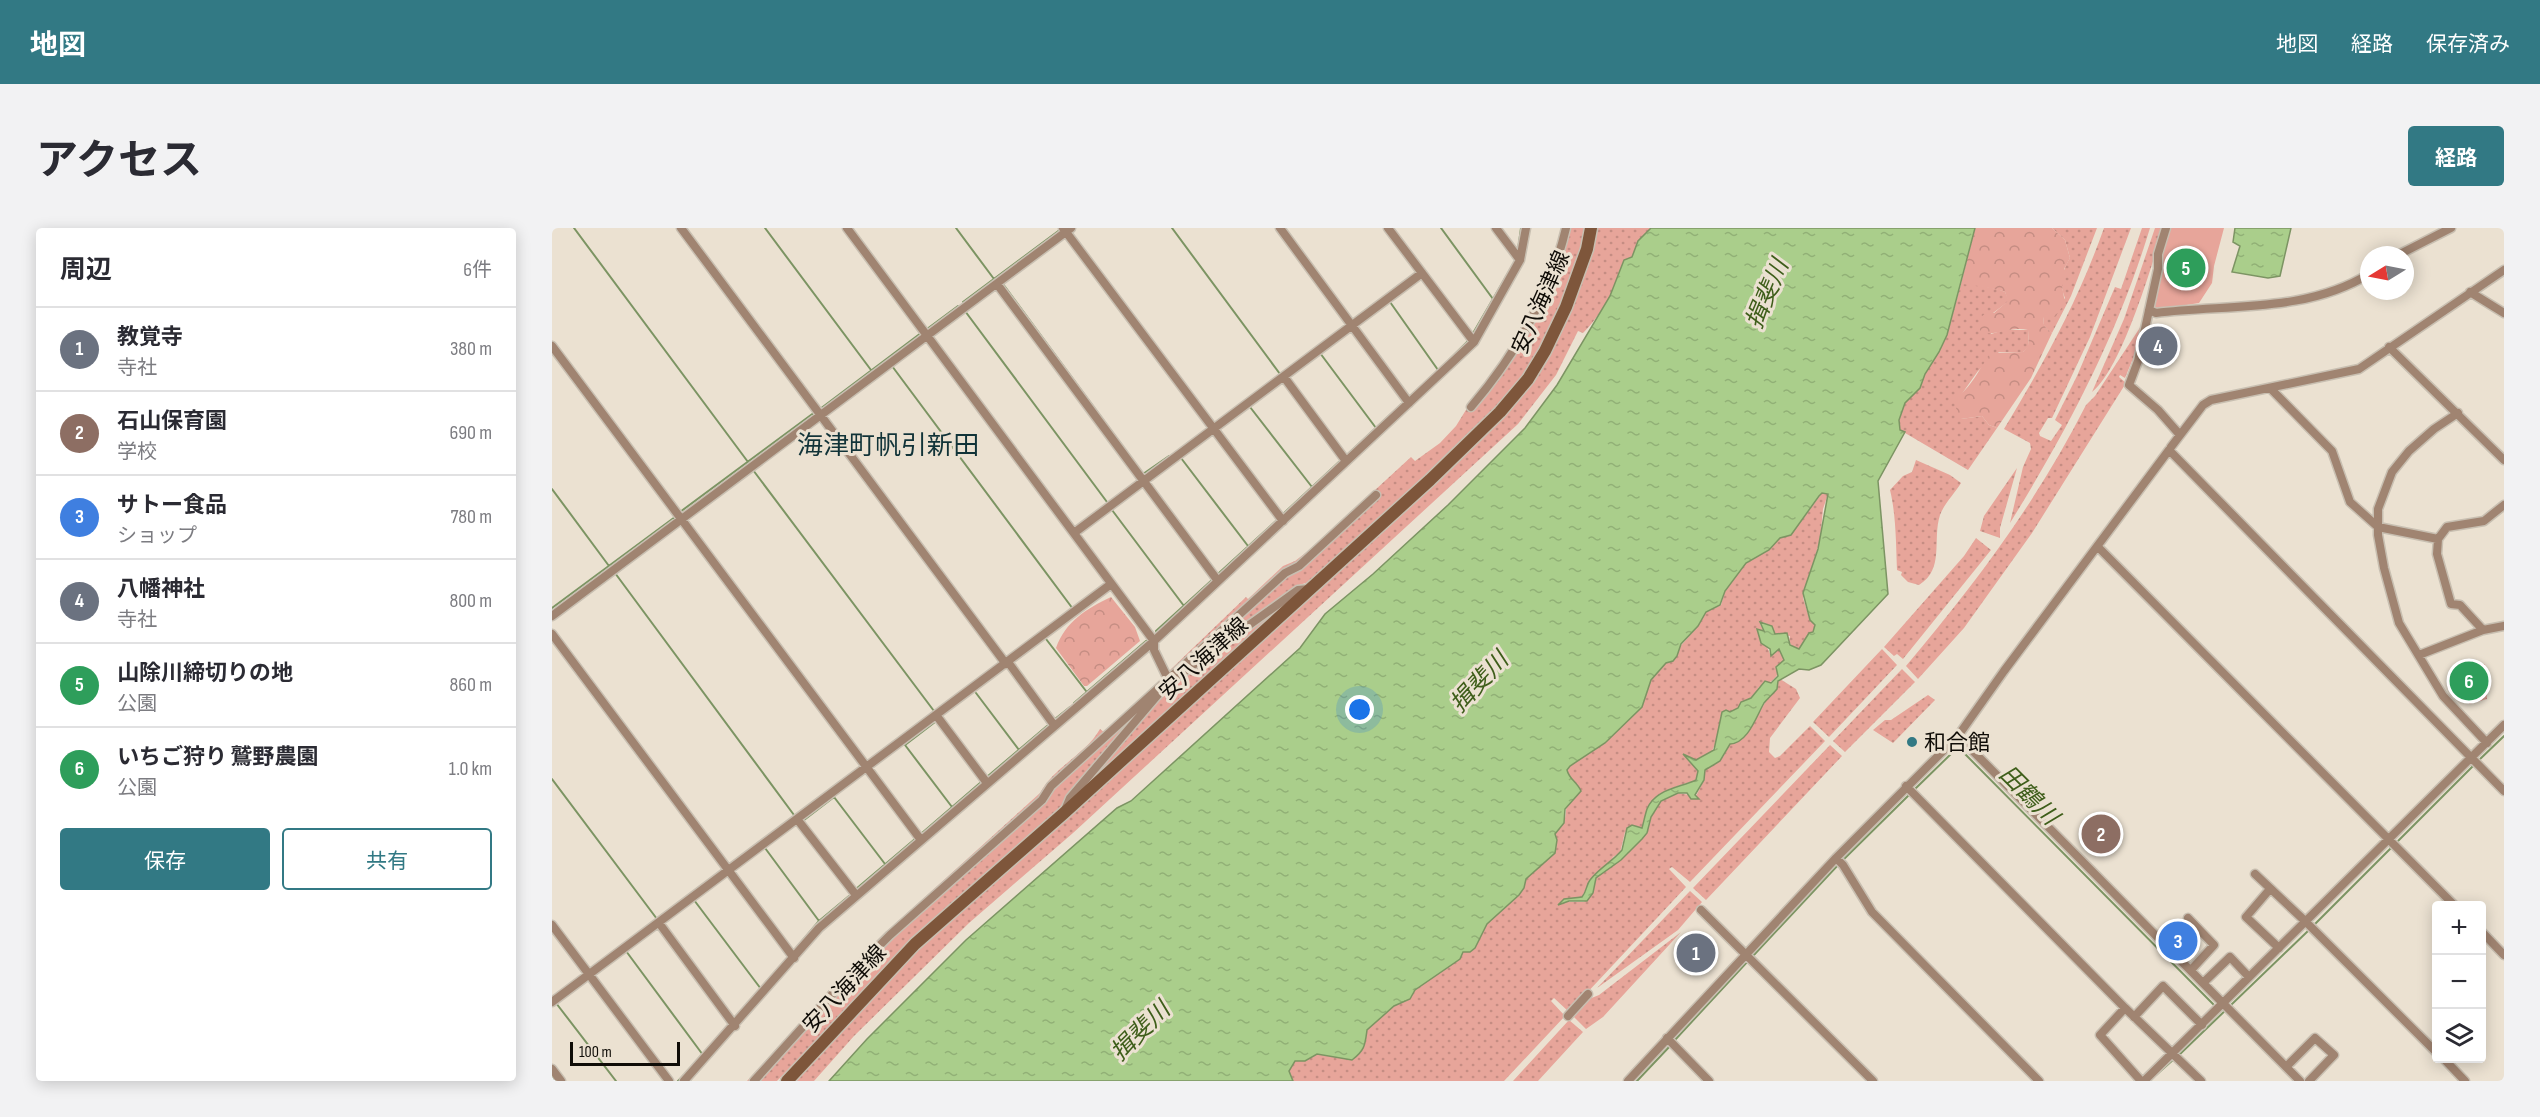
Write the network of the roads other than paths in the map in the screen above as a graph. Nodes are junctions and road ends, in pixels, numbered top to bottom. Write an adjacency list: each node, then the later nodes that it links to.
1 (681, 228): 31 (street)
2 (847, 228): 22 (street)
3 (1280, 228): 21 (street)
4 (1388, 228): 15 (street)
5 (1496, 228): 13 (street)
6 (1526, 228): 13 (street)
7 (1591, 228): 48 (main road, 安八海津線)
8 (2166, 228): 19 (street)
9 (2451, 228): 12 (street)
10 (1067, 229): 17 (street); 32 (street)
11 (1564, 231): 29 (street)
12 (2414, 247)
13 (1520, 260): 23 (street)
14 (2504, 270): 18 (street)
15 (1422, 273): 21 (street); 23 (street)
16 (2360, 278): 19 (street)
17 (997, 284): 22 (street); 37 (street)
18 (2469, 292): 20 (street); 25 (street)
19 (2149, 310): 33 (street)
20 (2504, 313)
21 (1352, 325): 26 (street); 28 (street)
22 (927, 335): 31 (street); 43 (street)
23 (1474, 342): 28 (street)
24 (552, 346): 40 (street)
25 (2389, 347): 27 (street); 30 (street)
26 (1284, 377): 32 (street); 36 (street)
27 (2270, 388): 33 (street); 42 (street)
28 (1409, 403): 36 (street)
29 (1471, 407)
30 (2458, 413): 35 (street); 42 (street)
31 (820, 415): 40 (street); 55 (street)
32 (1212, 429): 37 (street); 41 (street)
33 (2180, 435): 34 (street)
34 (2171, 447)
35 (2504, 460)
36 (1346, 461): 41 (street)
37 (1144, 480): 43 (street); 46 (street)
38 (1376, 495): 56 (street)
39 (2504, 506): 44 (street)
40 (681, 519): 49 (street); 63 (street)
41 (1283, 520): 46 (street)
42 (2378, 527): 44 (street); 54 (street)
43 (1074, 533): 47 (street)
44 (2438, 539): 51 (street)
45 (2098, 547): 60 (street); 62 (street); 70 (street)
46 (1218, 581): 53 (street)
47 (1111, 584): 53 (street); 55 (street)
48 (1309, 589): 56 (street); 67 (main road, 安八海津線)
49 (552, 616)
50 (2504, 626): 51 (street)
51 (2483, 630): 54 (street)
52 (552, 634): 72 (street)
53 (1154, 641): 56 (street); 58 (street)
54 (2419, 655): 61 (street)
55 (1007, 663): 57 (street); 58 (street)
56 (1169, 680): 67 (street); 108 (street)
57 (936, 715): 63 (street); 64 (street)
58 (1054, 725): 64 (street)
59 (2504, 725): 61 (street)
60 (1958, 736): 65 (street); 87 (street)
61 (2487, 742): 62 (street)
62 (2474, 761): 66 (street); 70 (street)
63 (867, 767): 68 (street); 69 (street)
64 (987, 783): 69 (street)
65 (1910, 789): 71 (street); 94 (street)
66 (2504, 791)
67 (1063, 814): 109 (main road, 安八海津線)
68 (797, 819): 72 (street); 75 (street)
69 (921, 840): 75 (street)
70 (2392, 843): 76 (street); 80 (street)
71 (1839, 861): 85 (street); 113 (street)
72 (728, 871): 79 (street); 86 (street)
73 (2255, 874): 74 (street)
74 (2270, 889): 80 (street); 83 (street)
75 (856, 895): 86 (street)
76 (2450, 901)
77 (1701, 910): 85 (street)
78 (2188, 918): 87 (street)
79 (658, 923): 88 (street); 98 (street)
80 (2309, 924): 83 (street); 100 (street)
81 (552, 925): 88 (street)
82 (2486, 937): 84 (street)
83 (2279, 948): 89 (street)
84 (2504, 955)
85 (1750, 957): 99 (street); 112 (street)
86 (794, 958): 98 (street)
87 (2191, 970): 90 (street)
88 (589, 975): 92 (street); 106 (street)
89 (2249, 977): 90 (street); 93 (street)
90 (2203, 983): 93 (street)
91 (1588, 994): 95 (street)
92 (552, 1002)
93 (2225, 1006): 97 (street); 103 (street)
94 (2125, 1008): 96 (street); 114 (street)
95 (1568, 1016)
96 (2134, 1017): 97 (street); 101 (street)
97 (2202, 1025): 101 (street)
98 (735, 1026): 107 (street)
99 (1670, 1042): 110 (street); 111 (street)
100 (2432, 1048)
101 (2172, 1053): 114 (street); 115 (street)
102 (2447, 1063): 118 (street)
103 (2286, 1067): 116 (street); 117 (street)
104 (552, 1069): 105 (street)
105 (561, 1081)
106 (669, 1081)
107 (684, 1081)
108 (754, 1081)
109 (787, 1081)
110 (1628, 1081)
111 (1710, 1081)
112 (1873, 1081)
113 (2039, 1081)
114 (2143, 1081)
115 (2201, 1081)
116 (2300, 1081)
117 (2309, 1081)
118 (2465, 1081)

